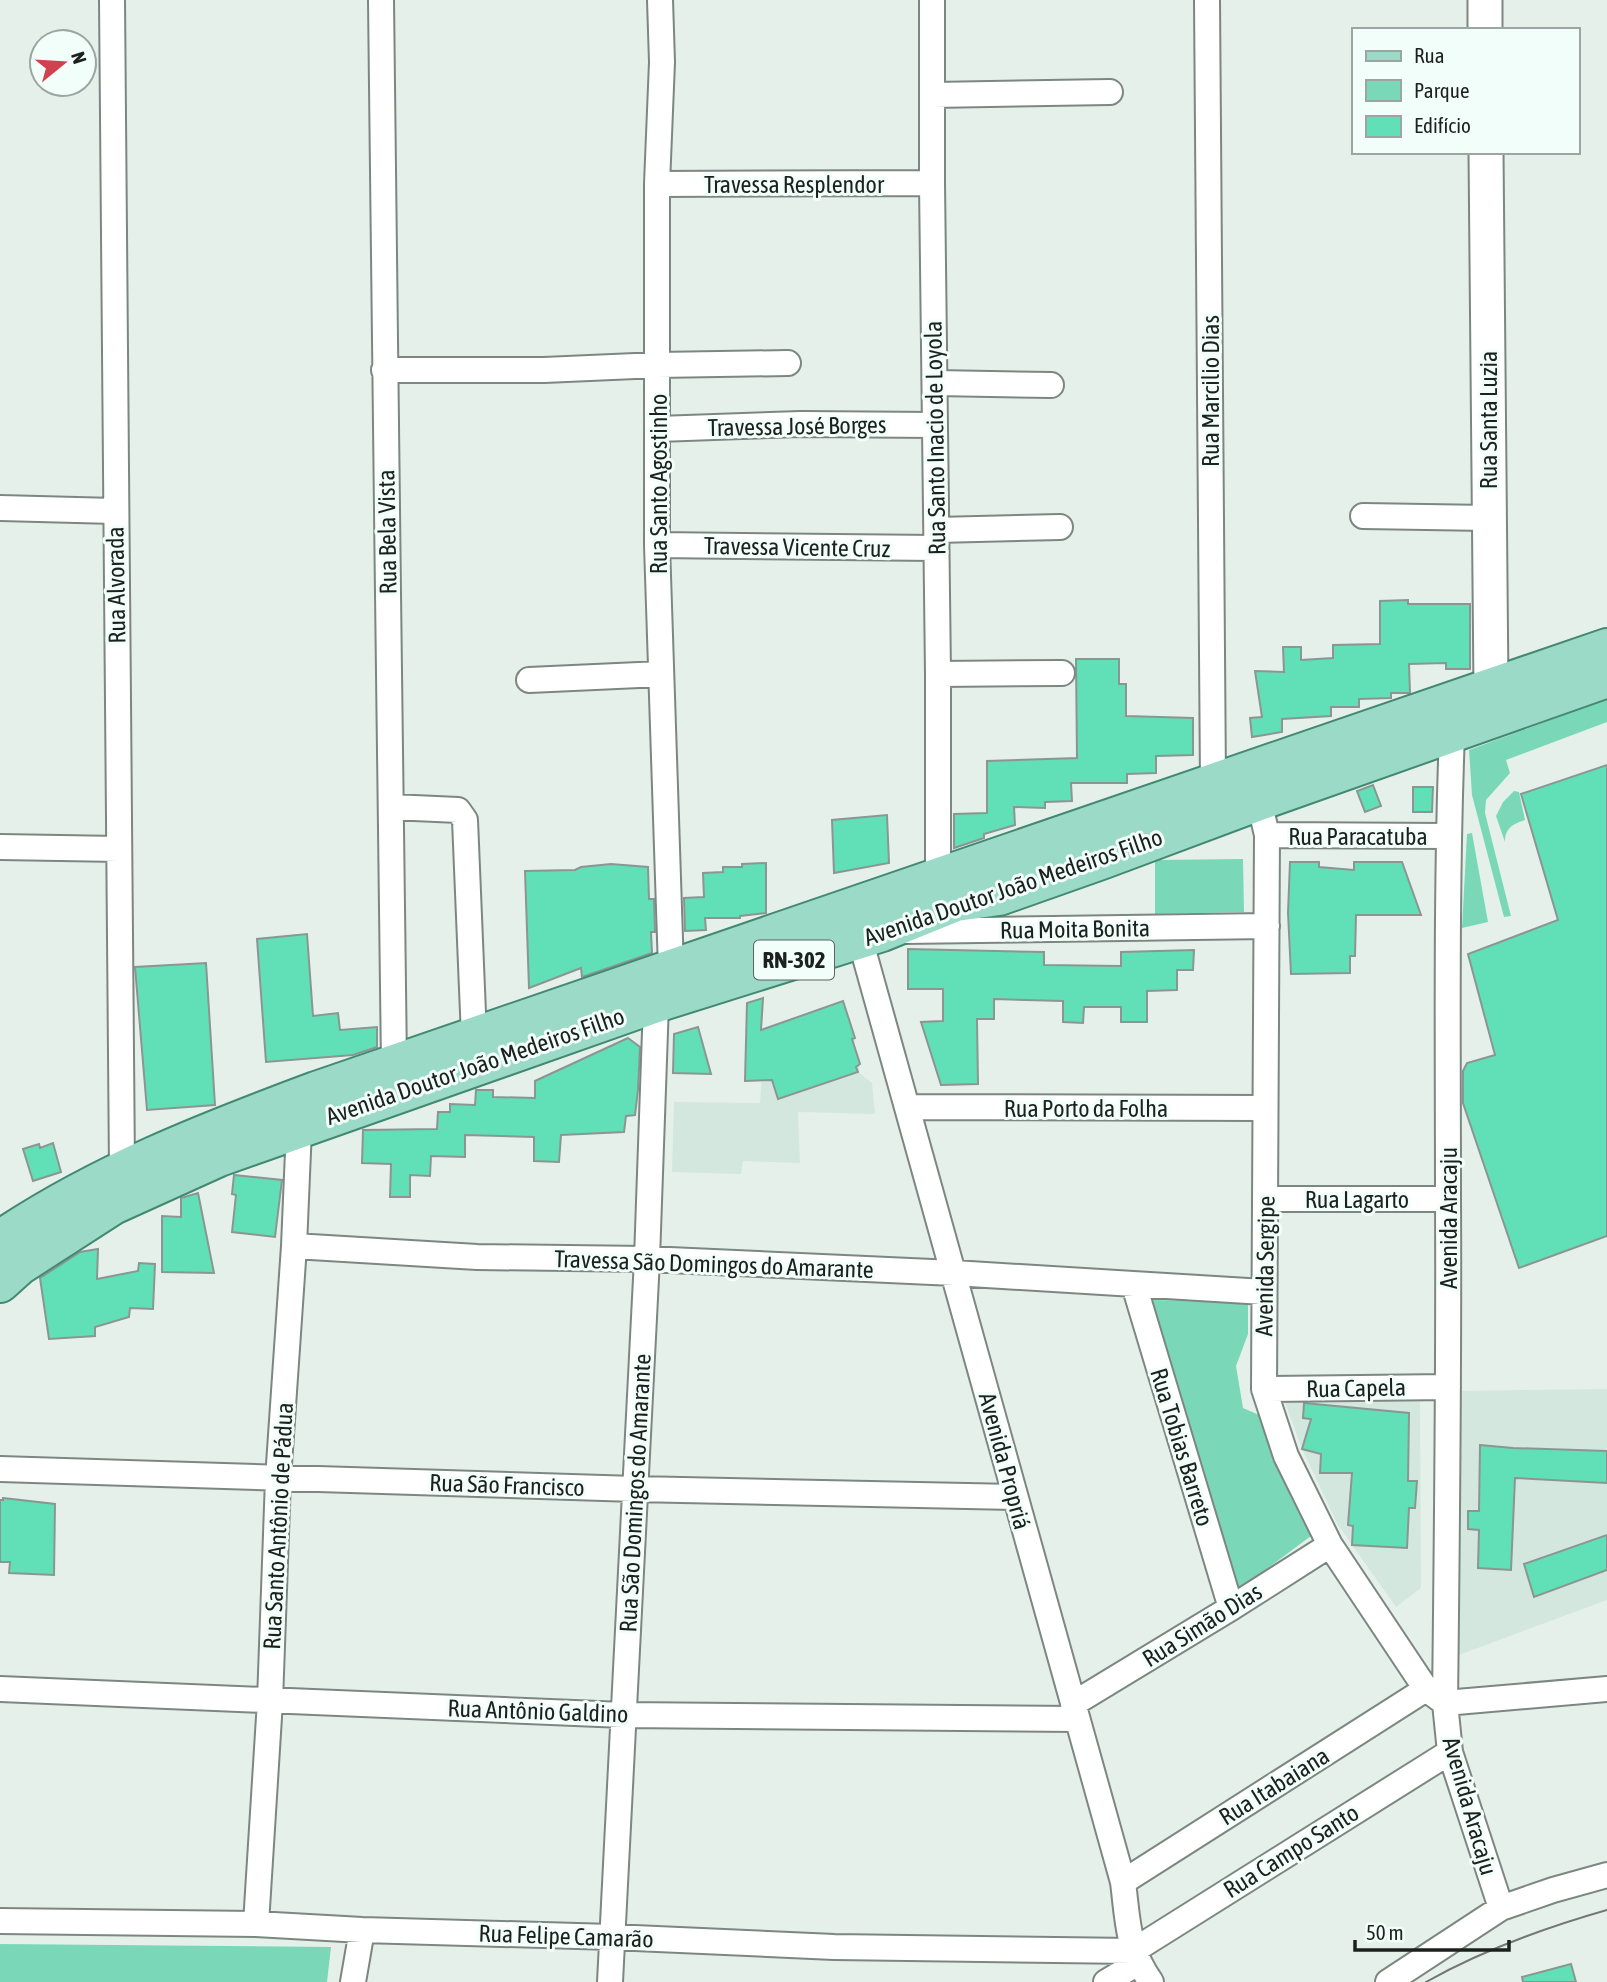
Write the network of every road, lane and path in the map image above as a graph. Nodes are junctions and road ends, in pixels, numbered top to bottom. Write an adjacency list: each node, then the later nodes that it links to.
1 (112, 0): 21 (street, Rua Alvorada)
2 (381, 0): 15 (street, Rua Bela Vista)
3 (660, 0): 12 (street, Rua Santo Agostinho)
4 (932, 0): 9 (street, Rua Santo Inacio de Loyola)
5 (1207, 0): 35 (street, Rua Marcilio Dias)
6 (1485, 0): 7 (main road)
7 (1485, 28)
8 (1110, 92): 9 (street)
9 (933, 95): 11 (street, Rua Santo Inacio de Loyola)
10 (1486, 154): 23 (main road, Rua Santa Luzia)
11 (932, 183): 12 (street, Travessa Resplendor); 16 (street, Rua Santo Inacio de Loyola)
12 (657, 184): 14 (street, Rua Santo Agostinho)
13 (788, 363): 14 (street)
14 (658, 365): 15 (street); 19 (street, Rua Santo Agostinho)
15 (384, 370): 36 (street, Rua Bela Vista)
16 (936, 383): 17 (street); 18 (street, Rua Santo Inacio de Loyola)
17 (1051, 385)
18 (935, 425): 19 (street, Travessa José Borges); 25 (street, Rua Santo Inacio de Loyola)
19 (658, 429): 26 (street, Rua Santo Agostinho)
20 (0, 509): 21 (street)
21 (115, 511): 40 (street, Rua Alvorada)
22 (1363, 516): 23 (street)
23 (1488, 518): 33 (main road, Rua Santa Luzia)
24 (1060, 527): 25 (street, Travessa Vicente Cruz)
25 (936, 539): 26 (street, Travessa Vicente Cruz); 30 (street, Rua Santo Inacio de Loyola)
26 (657, 545): 29 (street, Rua Santo Agostinho)
27 (1607, 648): 33 (main road, Avenida Doutor João Medeiros Filho)
28 (1062, 673): 30 (street)
29 (661, 674): 32 (street); 45 (street, Rua Santo Agostinho)
30 (938, 674): 42 (street, Rua Santo Inacio de Loyola)
31 (1607, 678): 34 (main road, Avenida Doutor João Medeiros Filho / RN-302)
32 (529, 680)
33 (1491, 688): 35 (main road, Avenida Doutor João Medeiros Filho)
34 (1452, 733): 37 (main road, Avenida Doutor João Medeiros Filho / RN-302); 38 (street, Avenida Aracaju)
35 (1213, 782): 41 (main road); 42 (main road, Avenida Doutor João Medeiros Filho)
36 (392, 807): 47 (street); 48 (street, Rua Bela Vista)
37 (1263, 818): 38 (street, Rua Paracatuba); 41 (main road, Avenida Doutor João Medeiros Filho / RN-302); 43 (street, Avenida Sergipe)
38 (1448, 836): 54 (street, Avenida Aracaju)
39 (0, 847): 40 (street)
40 (119, 849): 52 (street, Rua Alvorada)
41 (1109, 858): 42 (main road, Avenida Doutor João Medeiros Filho / RN-302)
42 (947, 890): 44 (main road, Avenida Doutor João Medeiros Filho / RN-302); 45 (main road, Avenida Doutor João Medeiros Filho / RN-302)
43 (1267, 926): 44 (street, Rua Moita Bonita); 50 (street, Avenida Sergipe)
44 (871, 935): 46 (main road, Avenida Doutor João Medeiros Filho / RN-302); 49 (street, Avenida Propriá)
45 (671, 969): 47 (main road, Avenida Doutor João Medeiros Filho / RN-302)
46 (656, 1003): 51 (main road, Avenida Doutor João Medeiros Filho / RN-302); 57 (street, Rua São Domingos do Amarante)
47 (474, 1037): 48 (main road, Avenida Doutor João Medeiros Filho / RN-302)
48 (394, 1065): 52 (main road, Avenida Doutor João Medeiros Filho / RN-302)
49 (908, 1107): 50 (street, Rua Porto da Folha); 58 (street, Avenida Propriá)
50 (1264, 1108): 53 (street, Avenida Sergipe)
51 (299, 1128): 56 (street, Rua Santo Antônio de Pádua); 59 (main road, Avenida Doutor João Medeiros Filho / RN-302)
52 (122, 1170): 55 (main road, Avenida Doutor João Medeiros Filho / RN-302)
53 (1266, 1199): 54 (street, Rua Lagarto); 61 (street, Avenida Sergipe)
54 (1448, 1199): 62 (street, Avenida Aracaju)
55 (0, 1240)
56 (295, 1246): 57 (street, Travessa São Domingos do Amarante); 65 (street, Rua Santo Antônio de Pádua)
57 (647, 1259): 58 (street, Travessa São Domingos do Amarante); 66 (street, Rua São Domingos do Amarante)
58 (954, 1273): 60 (street, Travessa São Domingos do Amarante); 67 (street, Avenida Propriá)
59 (0, 1283)
60 (1134, 1285): 61 (street, Travessa São Domingos do Amarante); 69 (street, Rua Tobias Barreto)
61 (1264, 1292): 63 (street, Avenida Sergipe)
62 (1448, 1387): 63 (street, Rua Capela); 72 (street, Avenida Aracaju)
63 (1264, 1389): 68 (street, Avenida Sergipe)
64 (0, 1469): 65 (street, Rua São Francisco)
65 (278, 1479): 66 (street, Rua São Francisco); 73 (street, Rua Santo Antônio de Pádua)
66 (635, 1489): 67 (street, Rua São Francisco); 75 (street, Rua São Domingos do Amarante)
67 (1015, 1497): 74 (street, Avenida Propriá)
68 (1330, 1545): 69 (street, Rua Simão Dias); 72 (street, Avenida Sergipe)
69 (1231, 1608): 74 (street, Rua Simão Dias)
70 (0, 1689): 73 (street, Rua Antônio Galdino)
71 (1607, 1689): 72 (street)
72 (1435, 1696): 76 (street, Avenida Aracaju); 78 (street, Rua Itabaiana)
73 (270, 1701): 75 (street, Rua Antônio Galdino); 83 (street, Rua Santo Antônio de Pádua)
74 (1075, 1712): 75 (street, Rua Antônio Galdino); 78 (street, Avenida Propriá)
75 (623, 1715): 85 (street, Rua São Domingos do Amarante)
76 (1450, 1752): 81 (street, Avenida Aracaju); 86 (street, Rua Campo Santo)
77 (1607, 1875): 80 (street)
78 (1122, 1882): 86 (street, Avenida Propriá)
79 (1607, 1884): 80 (street)
80 (1553, 1890): 81 (street)
81 (1501, 1909): 90 (street)
82 (0, 1921): 83 (street, Rua Felipe Camarão)
83 (256, 1924): 84 (street, Rua Felipe Camarão)
84 (362, 1930): 85 (street, Rua Felipe Camarão); 87 (street)
85 (612, 1937): 86 (street, Rua Felipe Camarão); 88 (street, Rua São Domingos do Amarante)
86 (1140, 1965): 89 (street, Rua Campo Santo)
87 (353, 1982)
88 (610, 1982)
89 (1106, 1982)
90 (1388, 1982)

